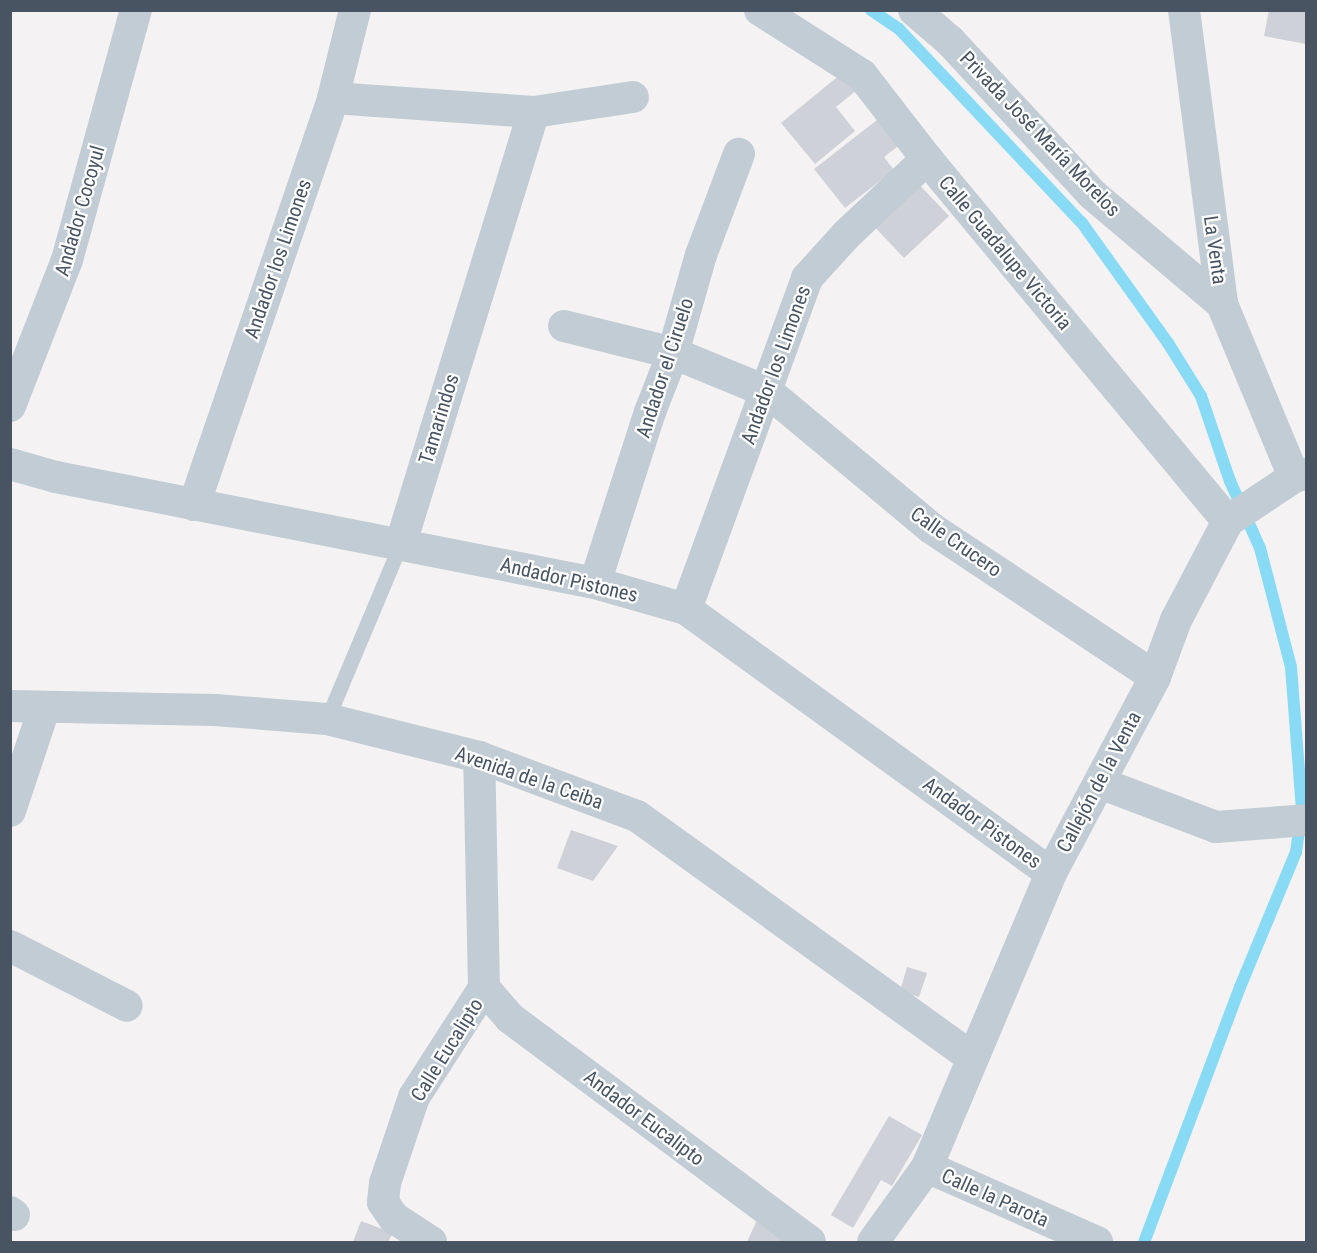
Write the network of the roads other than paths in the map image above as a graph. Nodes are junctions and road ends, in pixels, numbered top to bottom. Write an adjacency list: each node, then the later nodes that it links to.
1 (136, 10): 15 (street, Andador Cocoyul)
2 (355, 10): 7 (street, Andador los Limones)
3 (759, 10): 10 (street, Calle Guadalupe Victoria)
4 (914, 10): 11 (street, Privada José María Morelos)
5 (1184, 10): 11 (street, La Venta)
6 (633, 97): 8 (street)
7 (333, 98): 8 (street); 18 (street, Andador los Limones)
8 (534, 112): 20 (street, Tamarindos)
9 (739, 154): 13 (street, Andador el Ciruelo)
10 (927, 159): 14 (street, Andador los Limones); 19 (street, Calle Guadalupe Victoria)
11 (1222, 304): 17 (street, La Venta)
12 (564, 326): 13 (street, Calle Crucero)
13 (673, 353): 14 (street, Calle Crucero); 21 (street, Andador el Ciruelo)
14 (768, 392): 22 (street, Andador los Limones); 23 (street, Calle Crucero)
15 (10, 406)
16 (10, 464): 18 (street, Andador Pistones)
17 (1300, 475): 19 (street, Callejón de la Venta)
18 (194, 505): 20 (street, Andador Pistones)
19 (1232, 517): 23 (street, Callejón de la Venta)
20 (401, 543): 21 (street, Andador Pistones); 26 (lane, Tamarindos)
21 (595, 583): 22 (street, Andador Pistones)
22 (686, 609): 31 (street, Andador Pistones)
23 (1155, 677): 28 (street, Callejón de la Venta)
24 (10, 706): 25 (street, Avenida de la Ceiba)
25 (44, 709): 26 (street, Avenida de la Ceiba); 29 (street)
26 (327, 719): 27 (street, Avenida de la Ceiba)
27 (479, 757): 33 (street, Calle Eucalipto); 35 (street, Avenida de la Ceiba)
28 (1100, 783): 30 (street); 31 (street, Callejón de la Venta)
29 (10, 810)
30 (1306, 820)
31 (1051, 873): 35 (street, Callejón de la Venta)
32 (10, 946): 34 (street)
33 (484, 988): 37 (street, Calle Eucalipto); 38 (street, Andador Eucalipto)
34 (127, 1006)
35 (972, 1058): 36 (street, Callejón de la Venta)
36 (927, 1167): 39 (street, Callejón de la Venta); 40 (street, Calle la Parota)
37 (431, 1242)
38 (810, 1242)
39 (873, 1242)
40 (1096, 1242)

